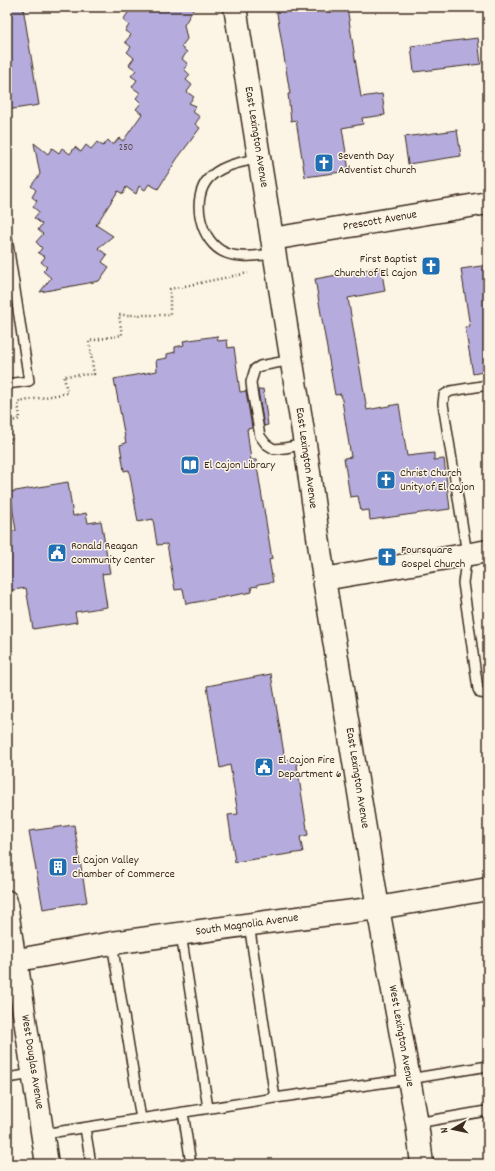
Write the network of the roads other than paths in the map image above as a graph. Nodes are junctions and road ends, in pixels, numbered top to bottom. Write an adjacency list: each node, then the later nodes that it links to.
1 (236, 7): 2 (street, East Lexington Avenue)
2 (259, 158): 5 (street, East Lexington Avenue); 5 (lane)
3 (488, 203): 5 (street, Prescott Avenue)
4 (7, 238): 7 (lane)
5 (273, 247): 6 (street, East Lexington Avenue)
6 (292, 360): 9 (street, East Lexington Avenue); 9 (lane)
7 (7, 384)
8 (488, 385): 10 (lane)
9 (305, 444): 11 (street, East Lexington Avenue)
10 (478, 553): 11 (street); 12 (lane)
11 (324, 579): 15 (street, East Lexington Avenue)
12 (488, 694)
13 (488, 889): 15 (street, South Magnolia Avenue)
14 (7, 900): 19 (street)
15 (378, 908): 16 (street, South Magnolia Avenue); 23 (street, West Lexington Avenue)
16 (249, 924): 17 (street, South Magnolia Avenue); 24 (lane)
17 (181, 934): 18 (street, South Magnolia Avenue); 25 (lane)
18 (112, 943): 19 (street, South Magnolia Avenue); 28 (lane)
19 (12, 961): 21 (street, West Douglas Avenue)
20 (488, 1066): 23 (lane)
21 (34, 1074): 22 (lane); 31 (street, West Douglas Avenue)
22 (7, 1078)
23 (409, 1080): 24 (lane); 29 (street, West Lexington Avenue)
24 (275, 1098): 25 (lane)
25 (208, 1108): 27 (lane)
26 (486, 1111): 29 (lane)
27 (183, 1112): 28 (lane); 34 (lane)
28 (141, 1119): 30 (lane)
29 (417, 1123): 35 (street, West Lexington Avenue)
30 (85, 1128): 31 (lane); 33 (lane)
31 (43, 1134): 32 (street, West Douglas Avenue)
32 (47, 1164)
33 (91, 1164)
34 (191, 1164)
35 (422, 1164)

